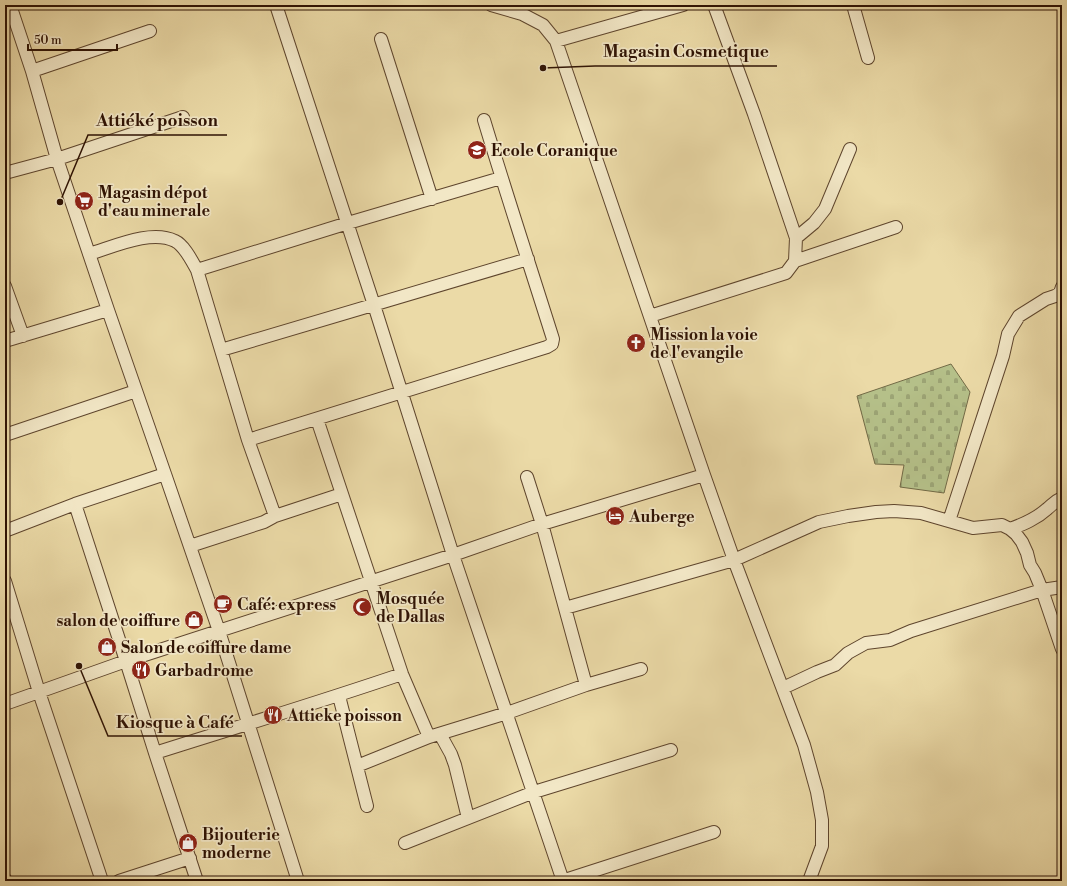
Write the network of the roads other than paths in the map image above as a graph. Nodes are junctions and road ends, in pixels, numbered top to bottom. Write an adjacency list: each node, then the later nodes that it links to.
1 (10, 5): 11 (street)
2 (276, 5): 19 (street)
3 (491, 5): 9 (street)
4 (683, 5): 9 (street)
5 (714, 5): 21 (street)
6 (853, 5): 10 (street)
7 (150, 31): 11 (street)
8 (381, 39): 18 (street)
9 (556, 41): 30 (street)
10 (868, 58)
11 (32, 71): 15 (street)
12 (183, 117): 15 (street)
13 (484, 120): 17 (street)
14 (850, 149): 21 (street)
15 (58, 159): 16 (street); 22 (street)
16 (5, 174)
17 (501, 178): 18 (street); 23 (street)
18 (432, 198): 19 (street)
19 (348, 223): 25 (street); 28 (street)
20 (896, 227): 24 (street)
21 (796, 238): 24 (street)
22 (89, 254): 25 (street); 29 (street)
23 (528, 258): 28 (street); 35 (street)
24 (795, 262): 30 (street)
25 (197, 270): 33 (street)
26 (5, 286): 31 (street)
27 (1062, 287): 46 (street)
28 (374, 304): 33 (street); 35 (street)
29 (108, 310): 31 (street); 34 (street)
30 (650, 316): 40 (street)
31 (23, 336): 32 (street)
32 (5, 342)
33 (220, 350): 38 (street)
34 (136, 391): 37 (street); 39 (street)
35 (402, 393): 36 (street); 51 (street)
36 (316, 419): 38 (street); 42 (street)
37 (5, 435)
38 (248, 440): 45 (street)
39 (165, 474): 44 (street); 50 (street)
40 (704, 475): 47 (street); 52 (street)
41 (527, 477): 47 (street)
42 (342, 494): 45 (street); 54 (street)
43 (1062, 498): 48 (street)
44 (75, 504): 49 (street); 60 (street)
45 (275, 516): 50 (street)
46 (949, 521): 48 (street); 52 (street)
47 (542, 524): 51 (street); 57 (street)
48 (1010, 529): 56 (street)
49 (5, 532)
50 (190, 546): 58 (street)
51 (453, 555): 54 (street); 68 (street)
52 (734, 560): 57 (street); 64 (street)
53 (5, 581): 65 (street)
54 (371, 581): 58 (street); 62 (street)
55 (1062, 587): 56 (street)
56 (1042, 590): 59 (street); 64 (street)
57 (565, 608): 63 (street)
58 (219, 631): 60 (street); 69 (street)
59 (1062, 649)
60 (126, 661): 65 (street); 72 (street)
61 (641, 669): 63 (street)
62 (402, 674): 66 (street); 70 (street)
63 (586, 685): 68 (street)
64 (783, 688): 85 (street)
65 (39, 692): 67 (street); 80 (street)
66 (339, 696): 69 (street); 73 (street)
67 (5, 704)
68 (507, 712): 70 (street); 74 (street)
69 (248, 723): 72 (street); 83 (street)
70 (435, 736): 73 (street); 76 (street)
71 (671, 750): 74 (street)
72 (154, 753): 79 (street)
73 (357, 766): 75 (street)
74 (534, 792): 76 (street); 84 (street)
75 (366, 806)
76 (468, 818): 78 (street)
77 (714, 832): 84 (street)
78 (405, 844)
79 (190, 858): 81 (street); 82 (street)
80 (102, 881)
81 (119, 881)
82 (197, 881)
83 (298, 881)
84 (563, 881)
85 (808, 881)

